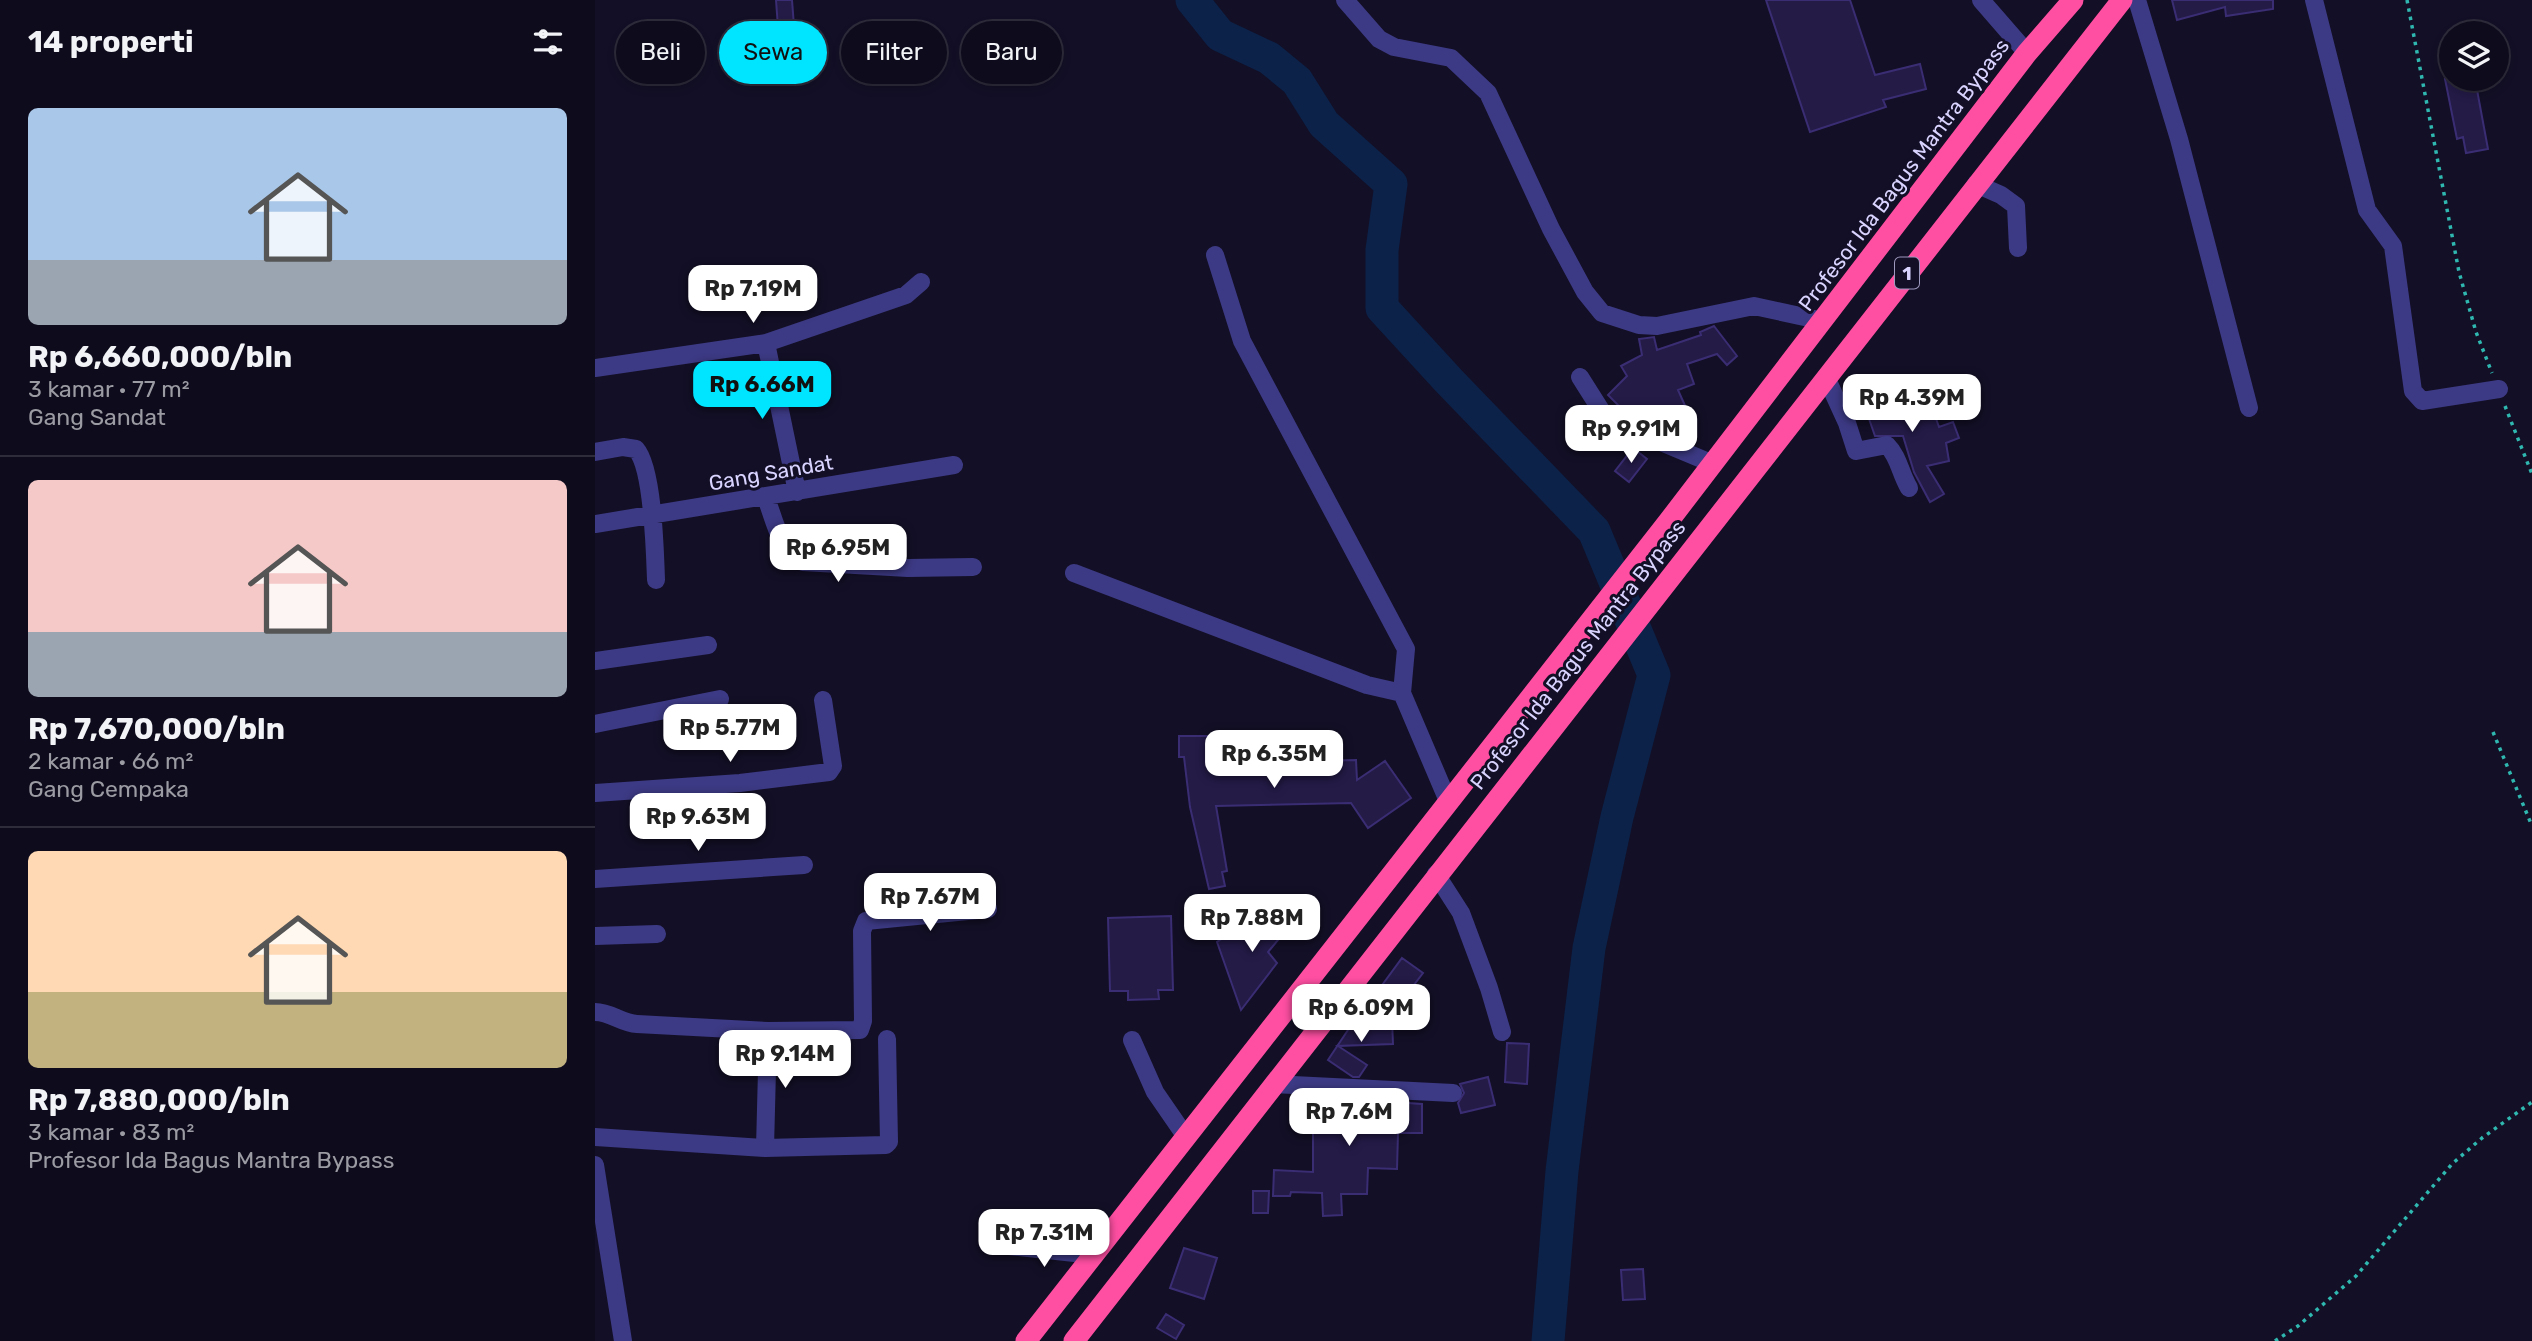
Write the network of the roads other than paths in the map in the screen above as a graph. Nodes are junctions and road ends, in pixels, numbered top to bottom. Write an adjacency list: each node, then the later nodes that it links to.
1 (1345, 0): 12 (street)
2 (1981, 0): 7 (street)
3 (2072, 0): 7 (highway, Profesor Ida Bagus Mantra Bypass / 1)
4 (2122, 0): 8 (highway, Profesor Ida Bagus Mantra Bypass / 1)
5 (2137, 0): 18 (street)
6 (2313, 0): 17 (street)
7 (2027, 53): 12 (highway, Profesor Ida Bagus Mantra Bypass / 1)
8 (1976, 184): 9 (street); 16 (highway, Profesor Ida Bagus Mantra Bypass / 1)
9 (2018, 248)
10 (1216, 255): 32 (street)
11 (921, 282): 13 (street)
12 (1823, 321): 20 (highway, Profesor Ida Bagus Mantra Bypass / 1)
13 (766, 342): 14 (street); 23 (street)
14 (595, 368)
15 (1580, 377): 20 (street)
16 (1826, 377): 22 (street); 39 (highway, Profesor Ida Bagus Mantra Bypass / 1)
17 (2498, 389)
18 (2249, 408)
19 (595, 452): 25 (street)
20 (1711, 463): 37 (highway, Profesor Ida Bagus Mantra Bypass / 1)
21 (954, 465): 23 (street, Gang Sandat)
22 (1909, 488)
23 (797, 492): 24 (street, Gang Sandat)
24 (766, 498): 25 (street, Gang Sandat); 27 (street)
25 (653, 517): 26 (street, Gang Sandat); 29 (street)
26 (595, 524)
27 (973, 567)
28 (1074, 573): 32 (street)
29 (656, 580)
30 (708, 645): 31 (street)
31 (595, 661)
32 (1402, 693): 37 (street)
33 (720, 699): 35 (street)
34 (823, 700): 36 (street)
35 (595, 724)
36 (595, 793)
37 (1448, 801): 52 (highway, Profesor Ida Bagus Mantra Bypass / 1)
38 (804, 865): 40 (street)
39 (1436, 874): 46 (street); 49 (highway, Profesor Ida Bagus Mantra Bypass / 1)
40 (595, 879)
41 (988, 909): 45 (street)
42 (657, 934): 43 (street)
43 (595, 936)
44 (595, 1012): 45 (street)
45 (768, 1031): 53 (street)
46 (1502, 1032)
47 (887, 1039): 53 (street)
48 (1132, 1040): 52 (street)
49 (1273, 1084): 50 (street); 61 (highway, Profesor Ida Bagus Mantra Bypass / 1)
50 (1453, 1093)
51 (595, 1137): 53 (street)
52 (1186, 1137): 56 (highway, Profesor Ida Bagus Mantra Bypass / 1)
53 (765, 1148)
54 (595, 1165): 57 (street)
55 (999, 1245): 56 (street)
56 (1093, 1255): 60 (highway, Profesor Ida Bagus Mantra Bypass / 1)
57 (614, 1277): 58 (street); 59 (street)
58 (595, 1278)
59 (623, 1341)
60 (1026, 1341)
61 (1074, 1341)

